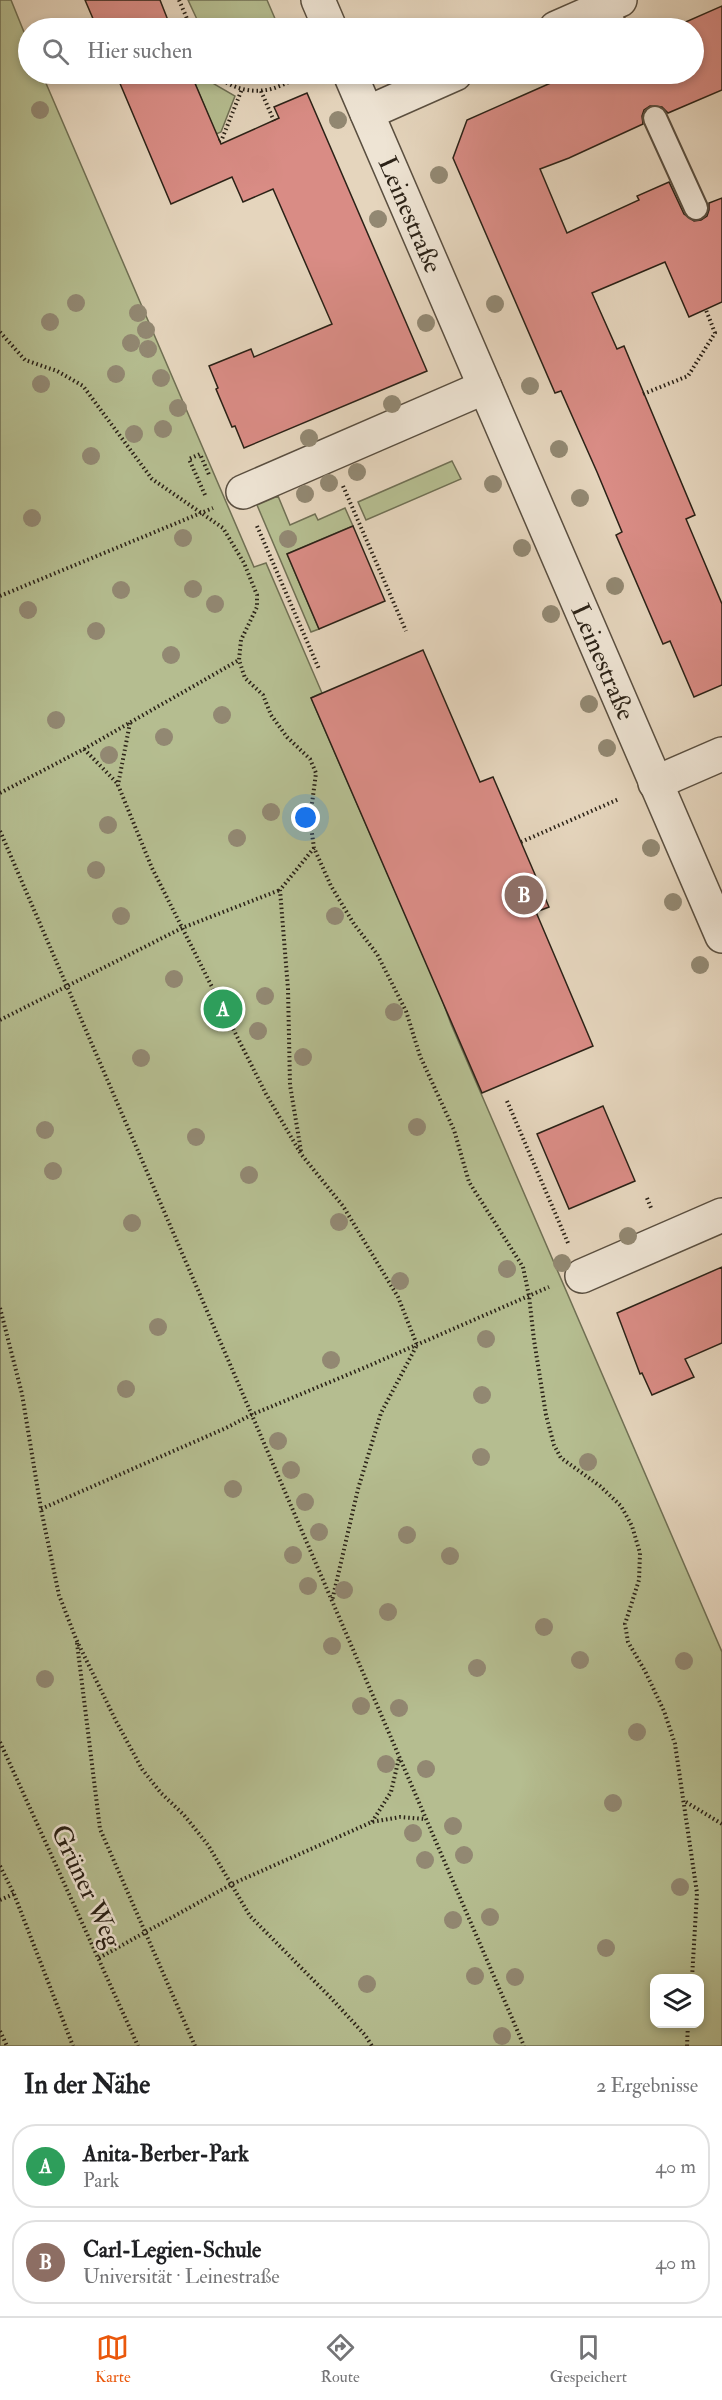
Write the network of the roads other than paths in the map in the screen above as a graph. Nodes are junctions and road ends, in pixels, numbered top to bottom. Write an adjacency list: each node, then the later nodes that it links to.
1 (318, 0): 3 (street)
2 (614, 11): 4 (street)
3 (326, 18)
4 (590, 18)
5 (354, 84): 7 (street, Leinestraße)
6 (432, 84): 7 (street)
7 (367, 113): 10 (street, Leinestraße)
8 (655, 118): 9 (lane)
9 (696, 208)
10 (485, 387): 11 (street); 13 (street, Leinestraße)
11 (221, 498)
12 (722, 754): 13 (street)
13 (655, 783): 14 (street, Leinestraße)
14 (722, 936)
15 (722, 1215): 16 (street)
16 (582, 1276)

